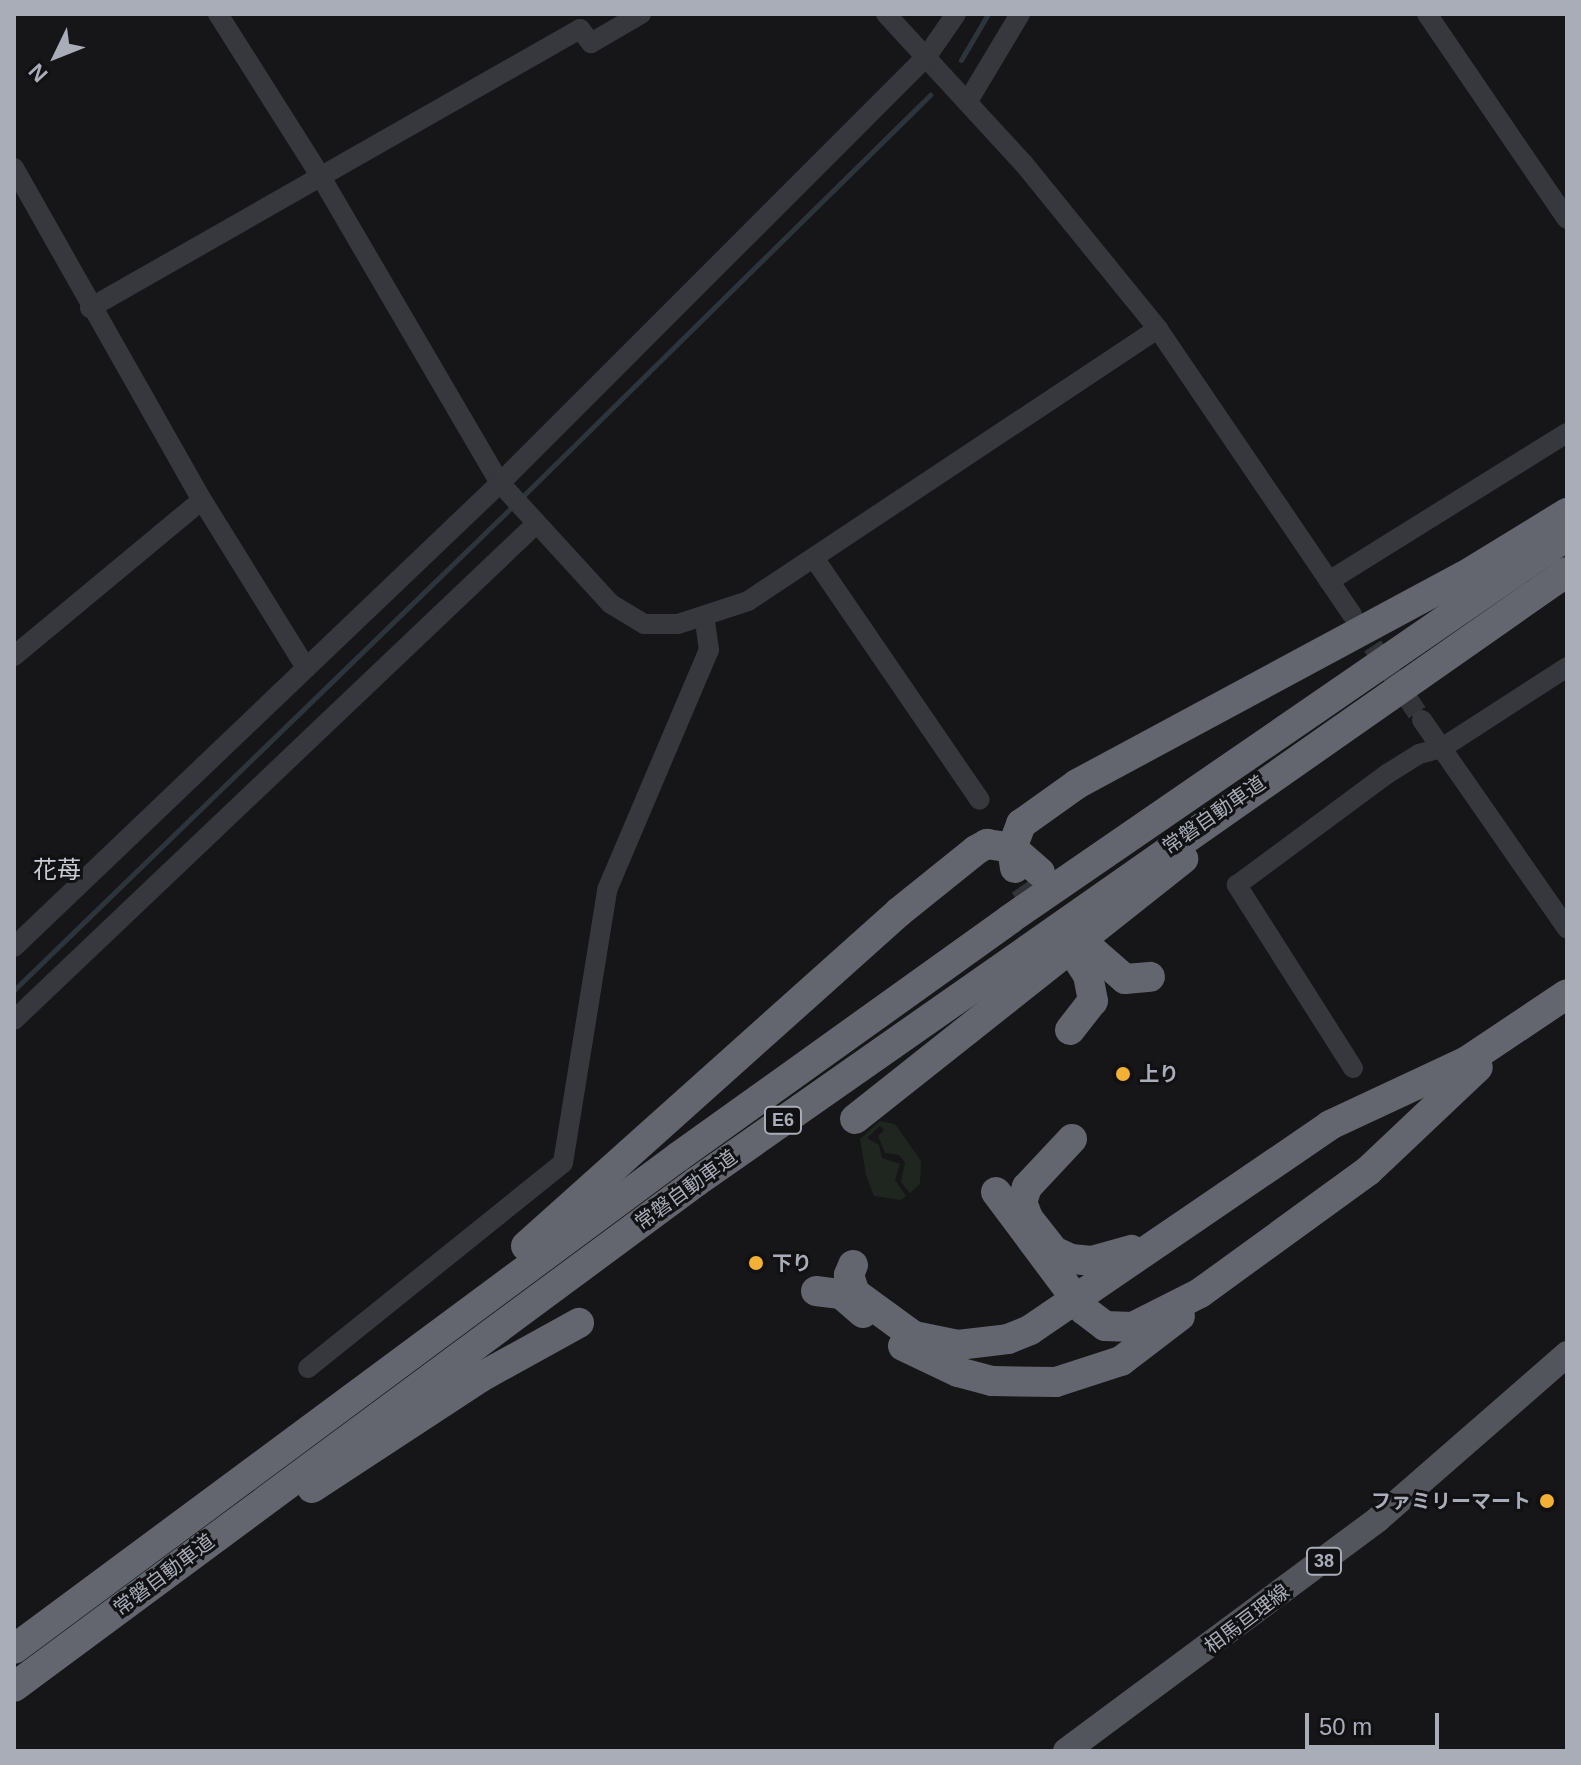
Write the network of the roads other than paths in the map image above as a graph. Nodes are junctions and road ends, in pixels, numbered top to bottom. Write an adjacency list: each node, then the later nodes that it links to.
1 (218, 14): 10 (street)
2 (641, 14): 10 (street)
3 (886, 14): 7 (street)
4 (956, 14): 7 (street)
5 (1020, 14): 8 (street)
6 (1427, 14): 11 (street)
7 (927, 56): 8 (street); 15 (street)
8 (968, 101): 13 (street)
9 (14, 168): 12 (street)
10 (321, 177): 12 (street); 15 (street)
11 (1567, 219)
12 (90, 308): 16 (street)
13 (1158, 329): 20 (street); 22 (street)
14 (1567, 433): 22 (street)
15 (500, 483): 18 (street); 26 (street)
16 (202, 500): 25 (street); 26 (street)
17 (1567, 513): 32 (highway)
18 (537, 523): 24 (street); 39 (street)
19 (1567, 536): 53 (highway, 常磐自動車道 / E6)
20 (814, 558): 24 (street); 31 (street)
21 (1567, 572): 28 (highway, 常磐自動車道 / E6)
22 (1329, 581): 23 (street)
23 (1352, 614)
24 (704, 616): 52 (street)
25 (14, 656)
26 (305, 666): 35 (street)
27 (1567, 667): 30 (street)
28 (1384, 697): 42 (highway); 55 (highway, 常磐自動車道 / E6)
29 (1422, 720): 30 (street)
30 (1442, 748): 34 (street); 41 (street)
31 (980, 800)
32 (1012, 848): 33 (highway); 53 (highway)
33 (1032, 878)
34 (1567, 929)
35 (14, 947)
36 (1150, 977): 40 (highway)
37 (1567, 994): 45 (highway)
38 (1567, 1002): 48 (highway)
39 (14, 1020)
40 (1070, 1030)
41 (1353, 1068)
42 (855, 1119)
43 (1072, 1139): 45 (highway)
44 (996, 1192): 49 (highway)
45 (1167, 1235): 49 (highway)
46 (853, 1265): 49 (highway)
47 (816, 1291): 48 (highway)
48 (1200, 1293): 49 (highway)
49 (1075, 1300)
50 (579, 1323): 55 (highway)
51 (1565, 1360): 56 (main road, 相馬亘理線 / 38)
52 (308, 1368)
53 (284, 1445): 54 (highway, 常磐自動車道 / E6)
54 (14, 1649)
55 (14, 1688)
56 (1066, 1751)

